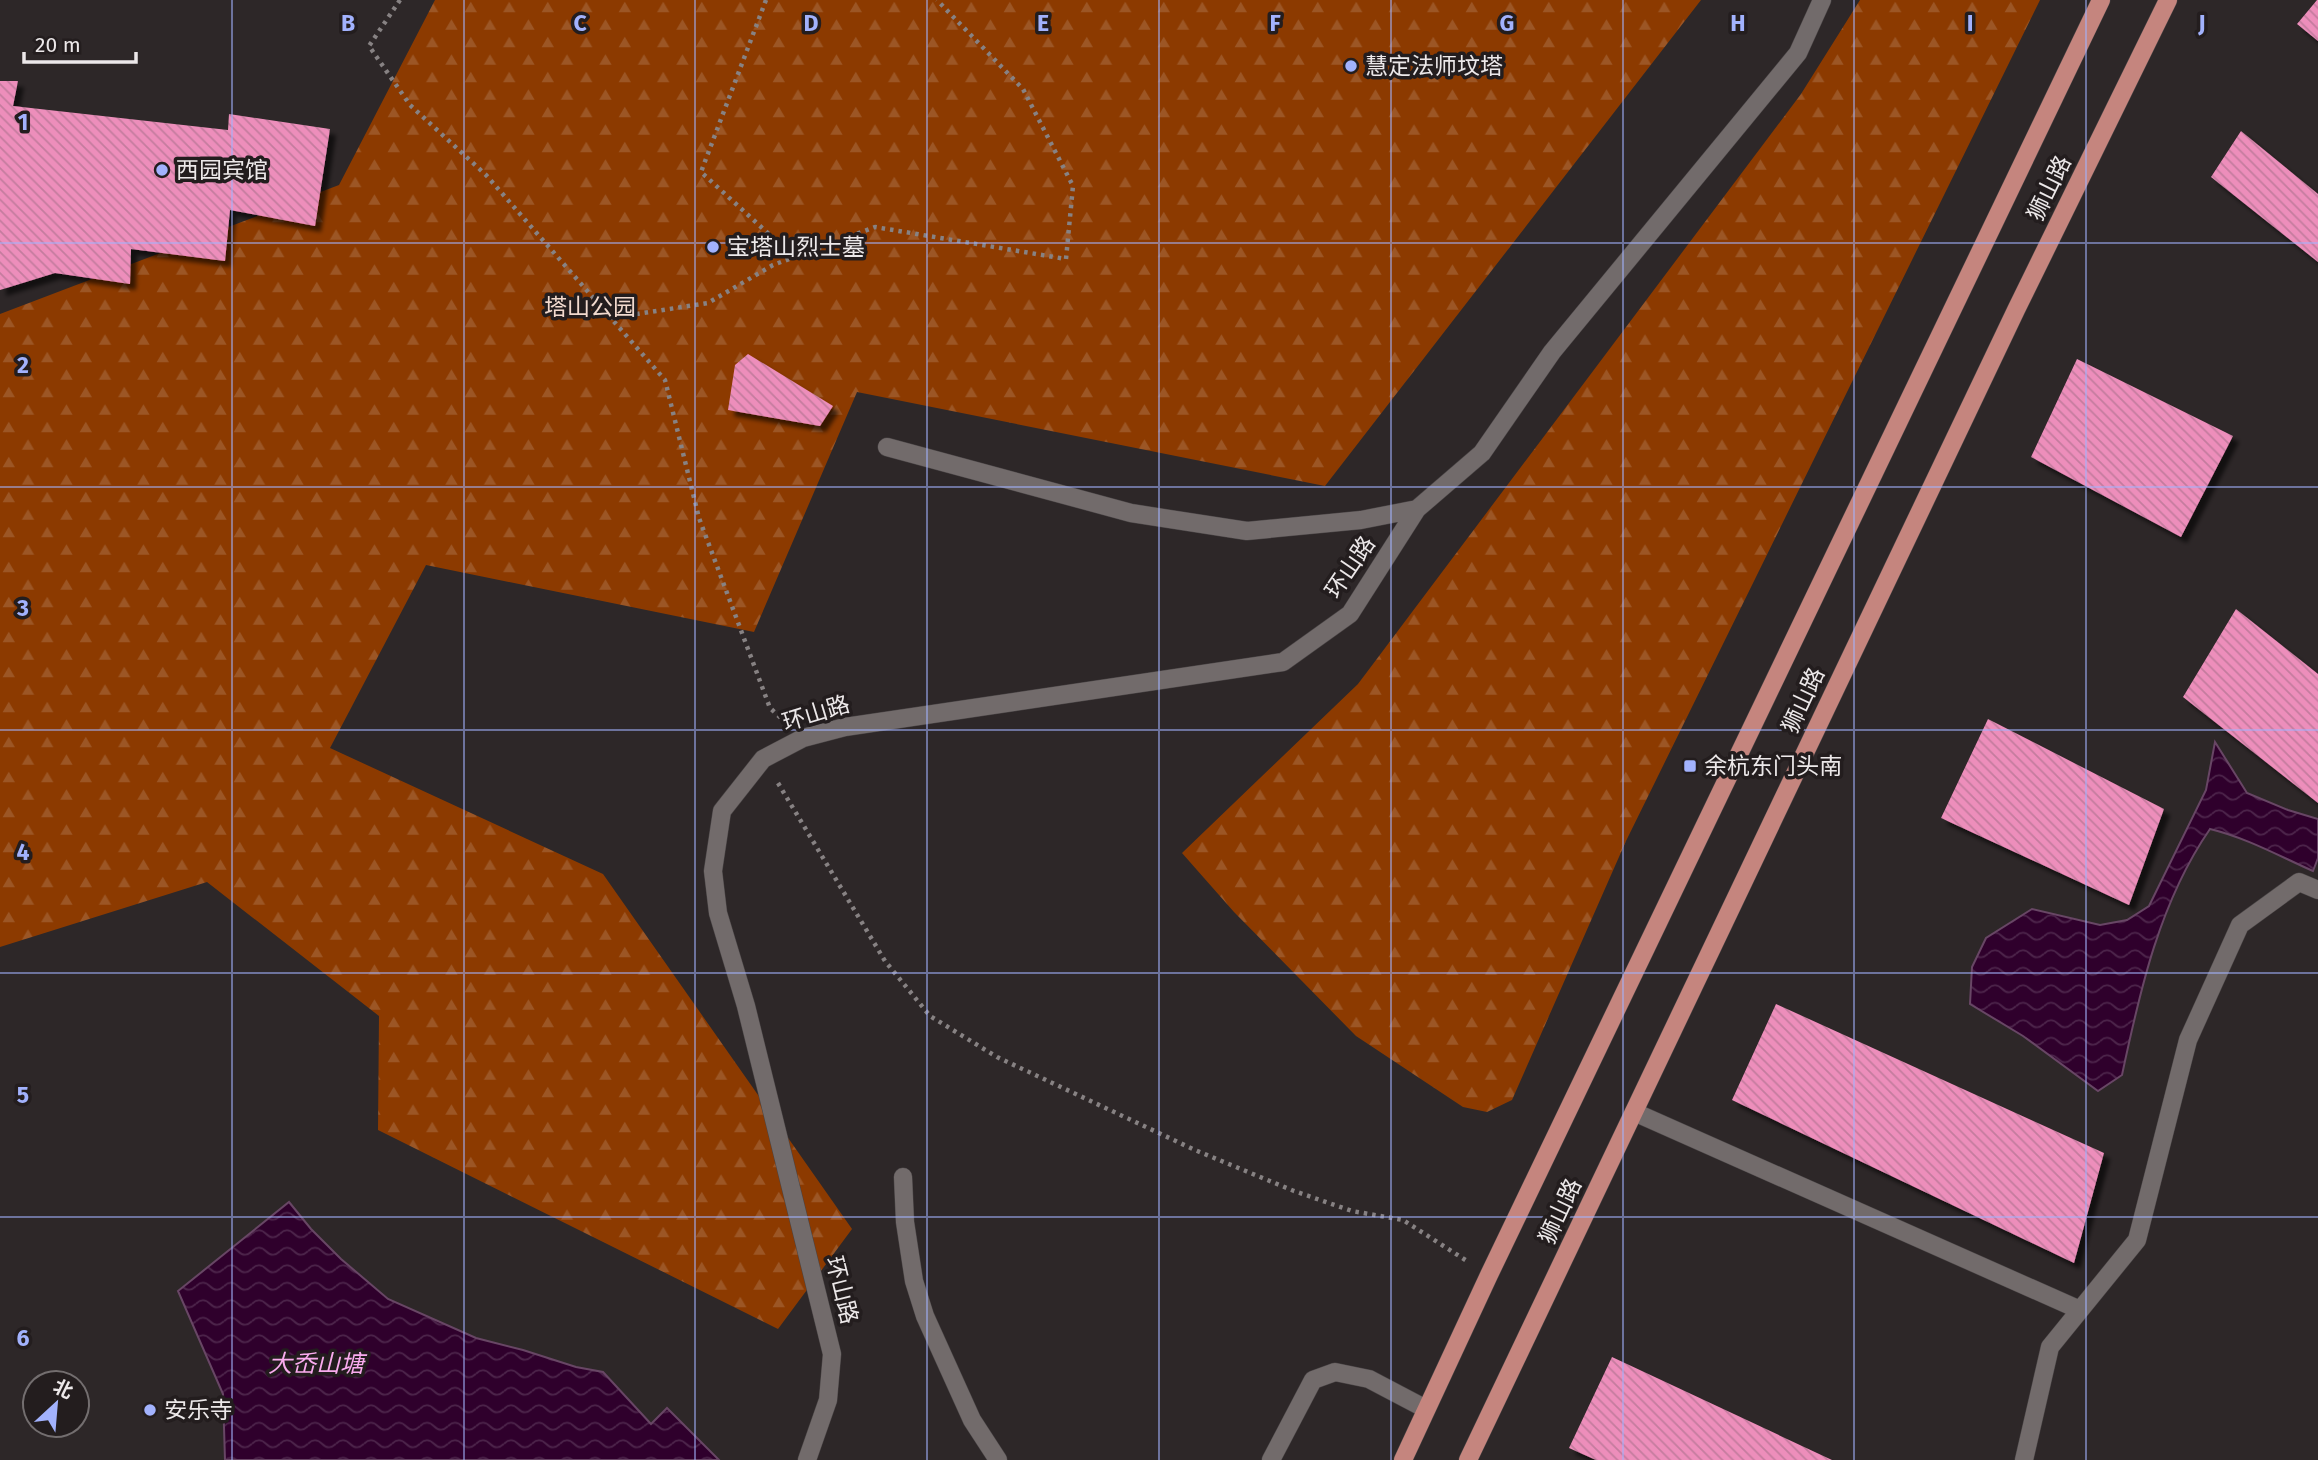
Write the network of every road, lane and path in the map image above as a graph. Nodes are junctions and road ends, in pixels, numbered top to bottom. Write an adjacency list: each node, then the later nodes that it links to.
1 (400, 0): 8 (path)
2 (766, 0): 7 (path)
3 (937, 0): 7 (path)
4 (1822, 0): 10 (street)
5 (2101, 0): 16 (main road, 狮山路)
6 (2168, 0): 14 (main road, 狮山路)
7 (794, 257): 8 (path)
8 (610, 318): 11 (path)
9 (887, 447): 10 (street)
10 (1418, 509): 11 (street, 环山路)
11 (803, 738): 12 (street, 环山路)
12 (763, 759): 16 (path); 19 (street, 环山路)
13 (2318, 890): 17 (street)
14 (1634, 1112): 17 (street); 23 (main road, 狮山路)
15 (902, 1178): 20 (street)
16 (1489, 1275): 18 (main road, 狮山路)
17 (2080, 1310): 24 (street)
18 (1426, 1409): 21 (street); 22 (main road, 狮山路)
19 (807, 1460)
20 (998, 1460)
21 (1271, 1460)
22 (1403, 1460)
23 (1468, 1460)
24 (2024, 1460)

